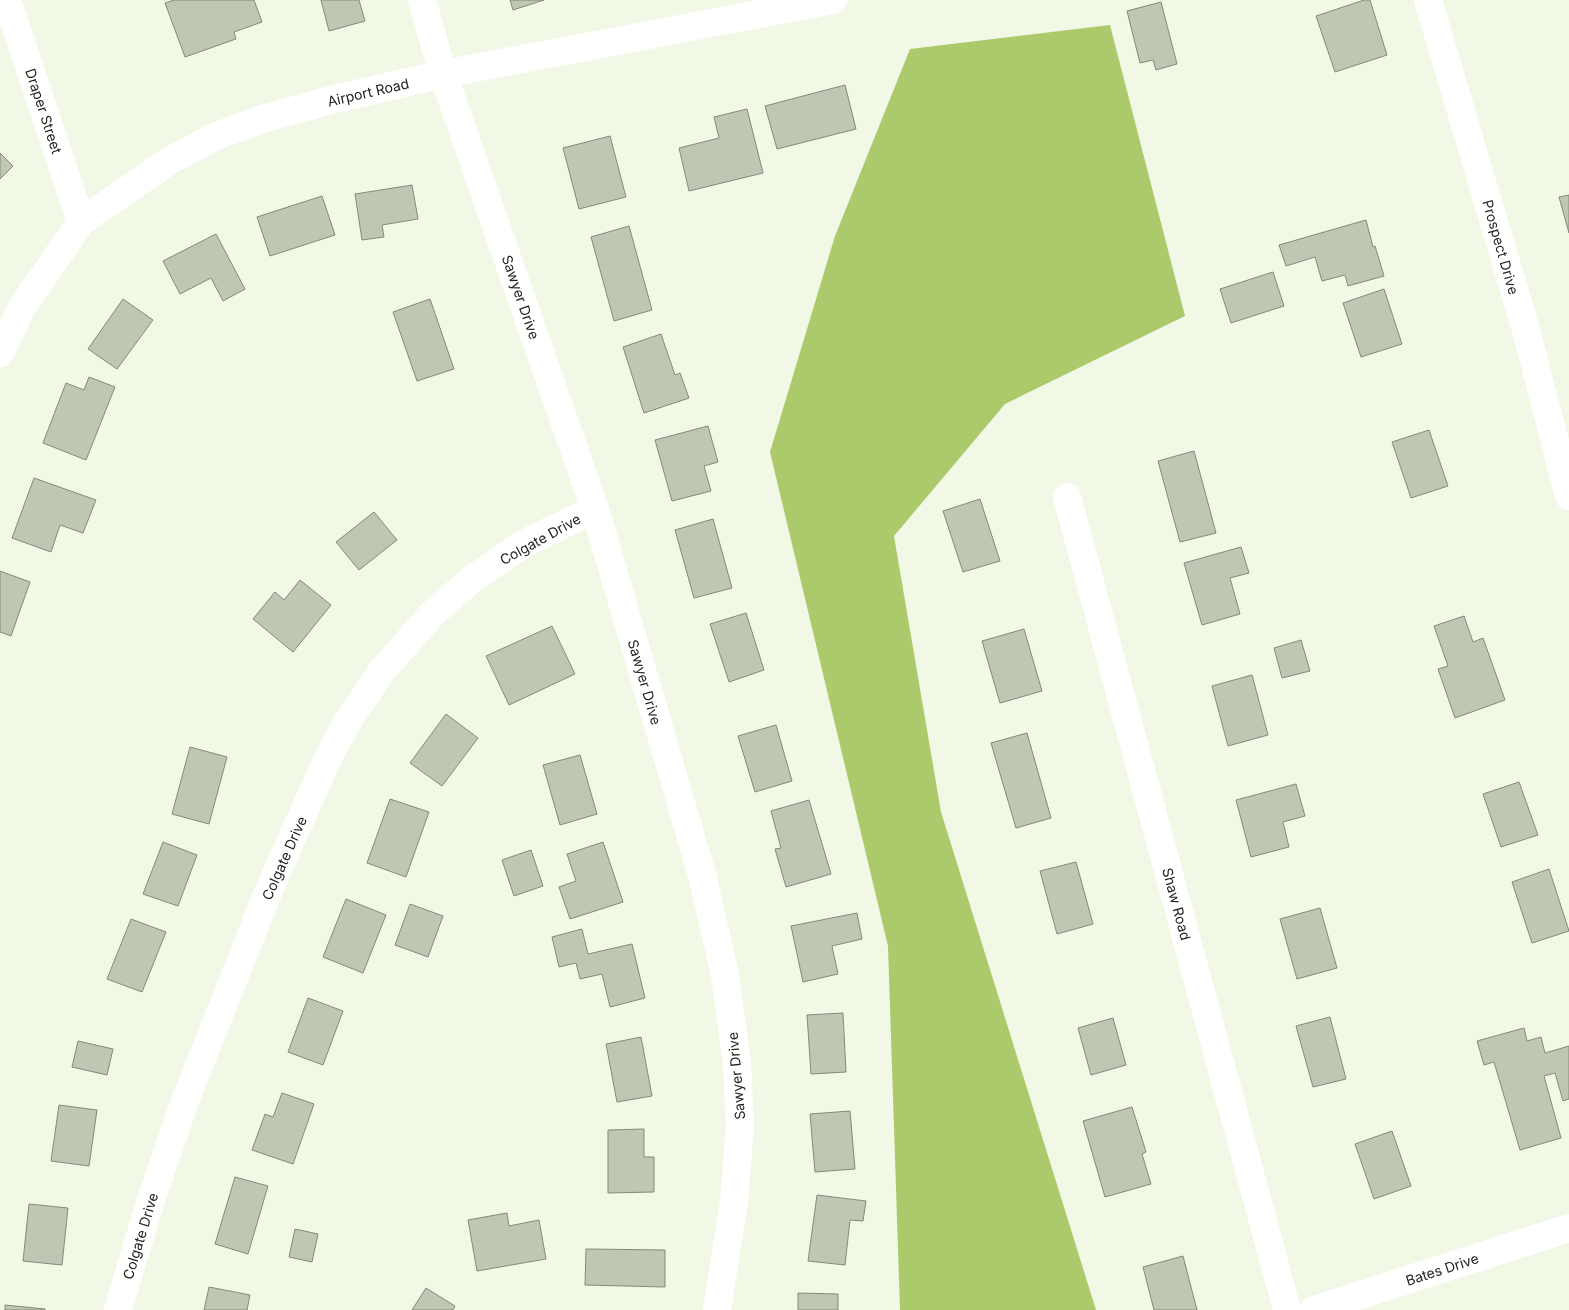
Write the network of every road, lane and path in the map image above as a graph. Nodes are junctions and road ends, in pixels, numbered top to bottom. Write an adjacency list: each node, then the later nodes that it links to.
1 (7, 0): 6 (street, Draper Street)
2 (422, 0): 5 (street, Sawyer Drive)
3 (833, 0): 5 (street, Airport Road)
4 (1428, 0): 8 (street, Prospect Drive)
5 (443, 74): 6 (street, Airport Road); 10 (street, Sawyer Drive)
6 (81, 222): 7 (street, Airport Road)
7 (0, 353)
8 (1569, 496)
9 (1067, 497): 14 (street, Shaw Road)
10 (595, 509): 12 (street, Colgate Drive); 13 (street, Sawyer Drive)
11 (1569, 1228): 15 (street, Bates Drive)
12 (118, 1310)
13 (717, 1310)
14 (1287, 1310)
15 (1314, 1310)

